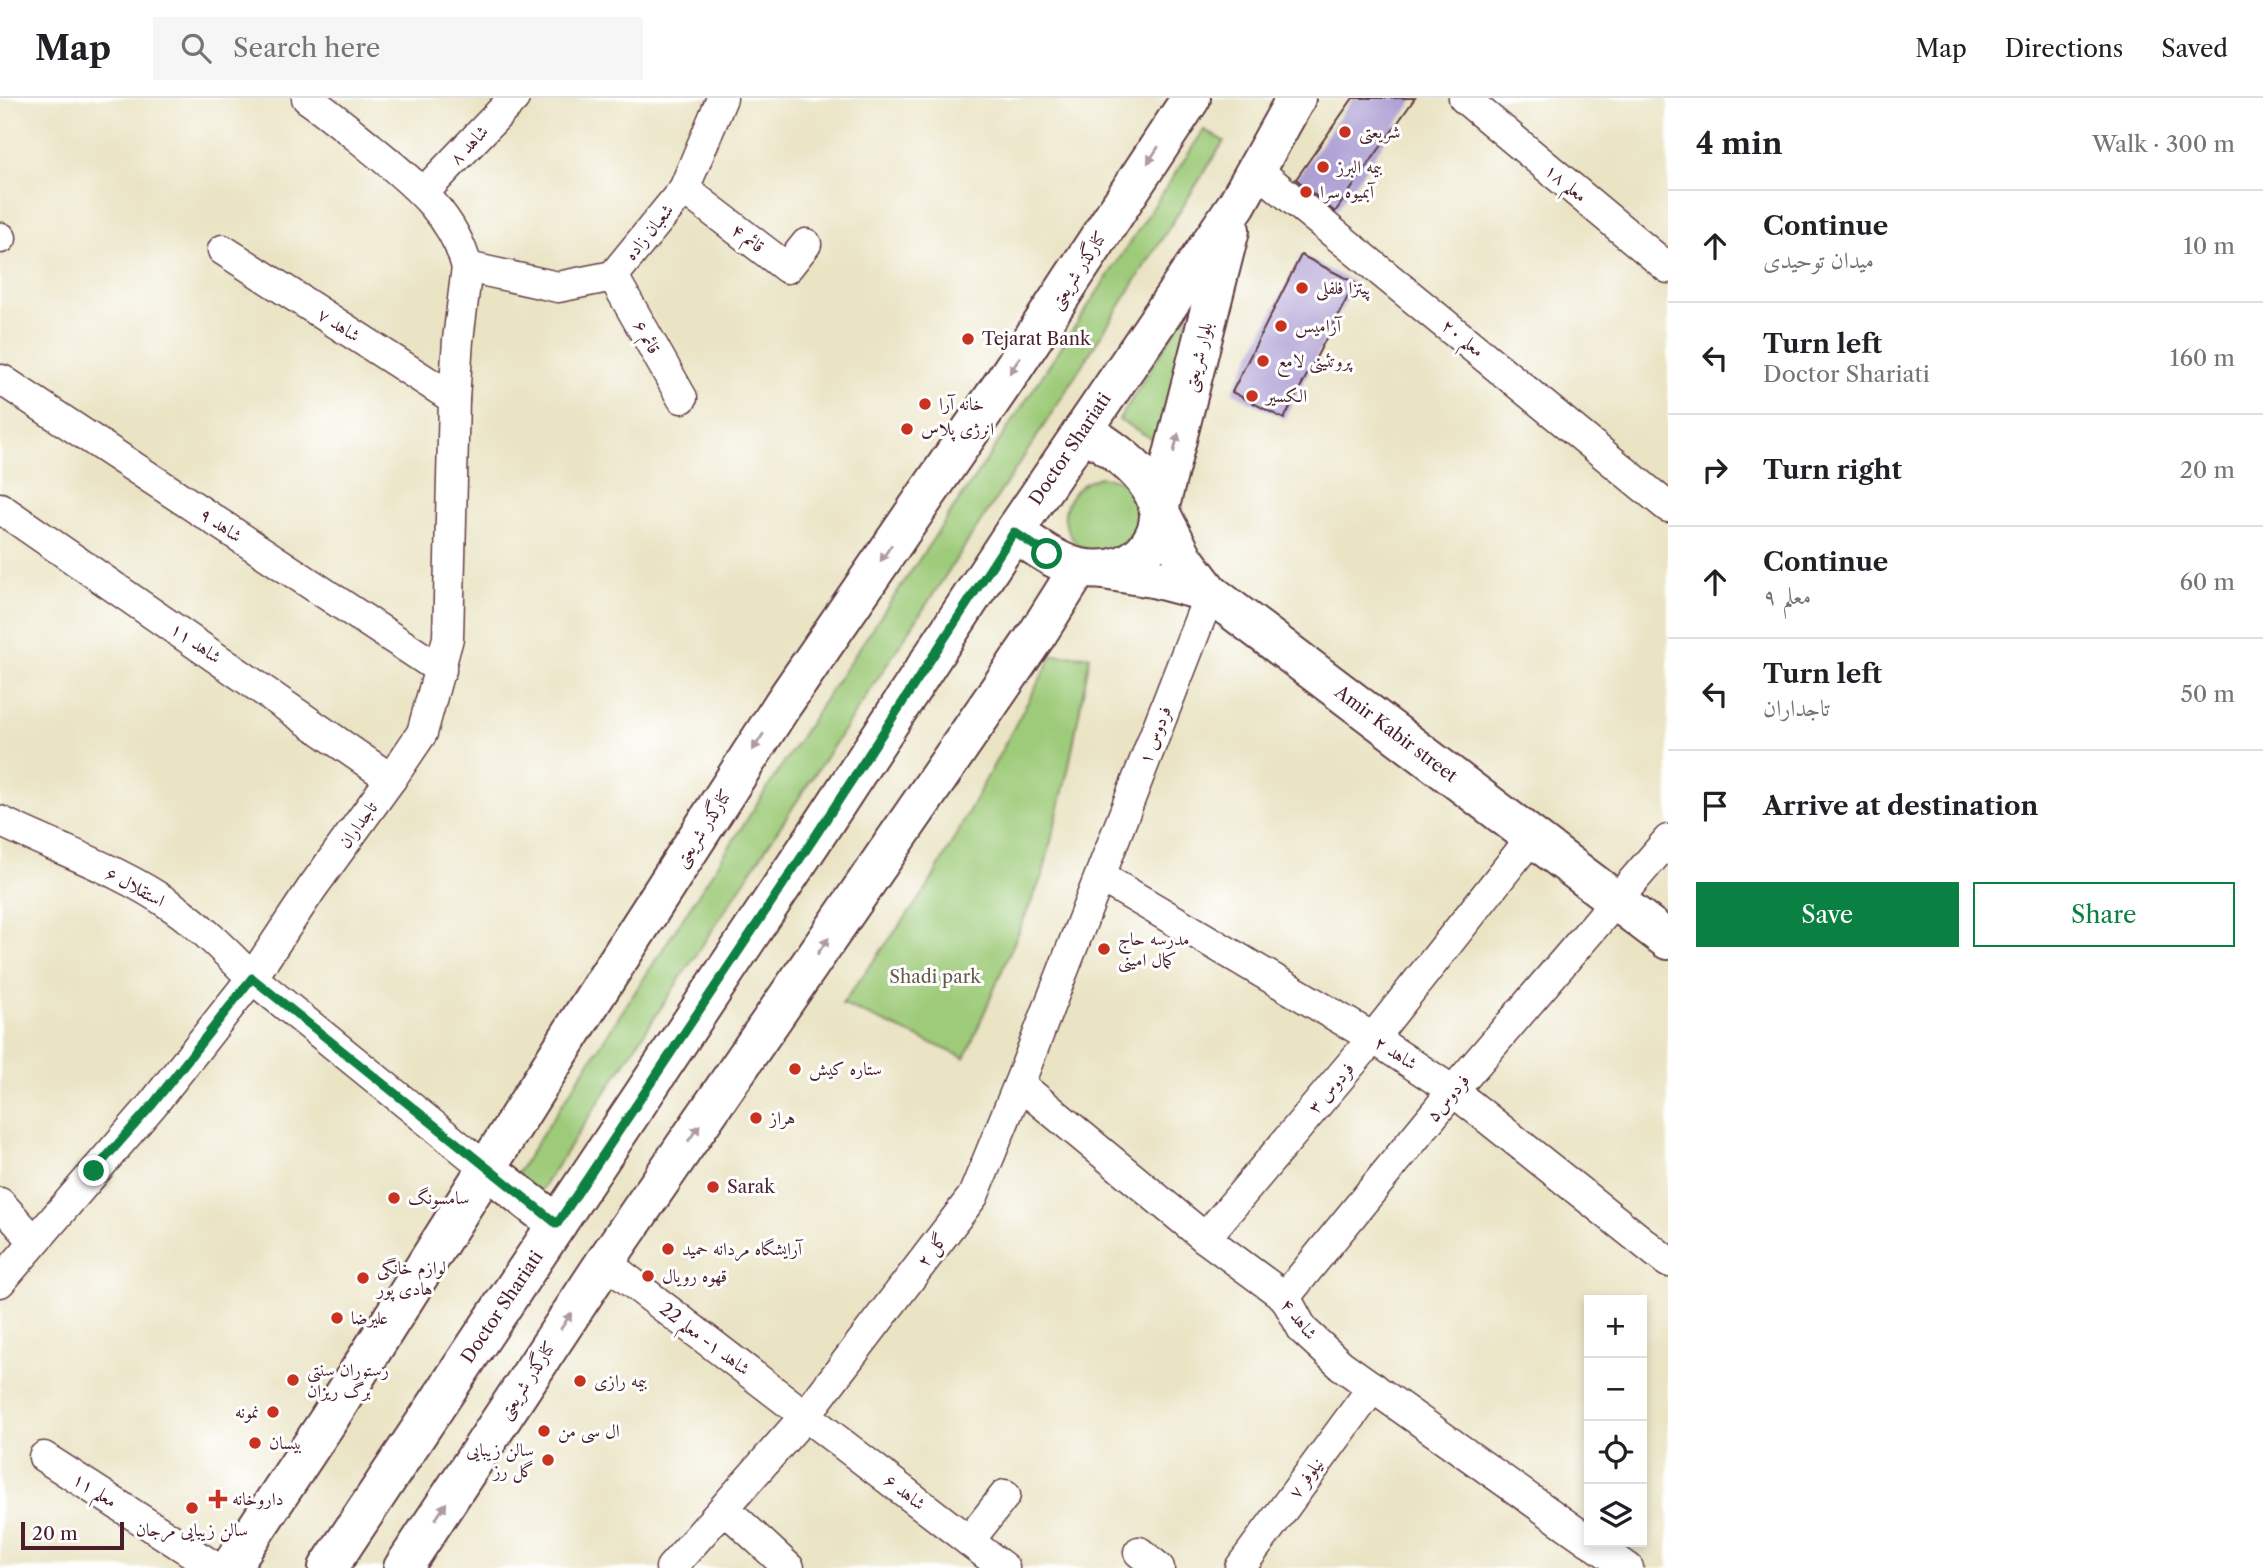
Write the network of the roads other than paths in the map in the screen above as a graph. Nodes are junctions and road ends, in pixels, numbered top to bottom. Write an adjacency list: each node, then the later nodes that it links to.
1 (307, 98): 7 (street)
2 (514, 98): 10 (street, شاهد ۸)
3 (722, 98): 9 (street, شعبان زاده)
4 (1191, 98): 39 (main road, کنارگذر شریعتی, one-way to 39)
5 (1296, 98): 8 (main road, Doctor Shariati)
6 (1464, 98): 15 (street, معلم ۱۸)
7 (339, 107): 10 (street)
8 (1257, 170): 11 (main road, Doctor Shariati); 21 (street, معلم ۲۰)
9 (684, 189): 12 (street, قائم ۴); 16 (street, شعبان زاده)
10 (424, 192): 14 (street)
11 (1237, 204): 20 (main road, Doctor Shariati); 23 (main road, بلوار شریعتی, one-way to 11)
12 (806, 244)
13 (223, 250): 19 (street, شاهد ۷)
14 (467, 267): 16 (street, شعبان زاده); 19 (street, تاجداران)
15 (1668, 268)
16 (613, 276): 18 (street, قائم ۶)
17 (2, 380): 27 (street, شاهد ۹)
18 (682, 398)
19 (454, 399): 27 (street, تاجداران)
20 (1083, 430): 23 (main road); 24 (main road, Doctor Shariati)
21 (1668, 507)
22 (0, 508): 28 (street, شاهد ۱۱)
23 (1160, 509): 25 (main road); 26 (main road)
24 (1014, 532): 25 (main road); 41 (main road, Doctor Shariati)
25 (1091, 569): 26 (main road, Amir Kabir street); 44 (main road, کنارگذر شریعتی, one-way to 25)
26 (1210, 593): 30 (main road, Amir Kabir street); 32 (street, فردوس ۱)
27 (440, 670): 28 (street, تاجداران)
28 (391, 779): 35 (street, تاجداران)
29 (0, 821): 35 (street, استقلال ۶)
30 (1532, 837): 33 (main road, Amir Kabir street); 36 (street, فردوس ۳)
31 (1668, 840): 33 (street, فردوس۵)
32 (1101, 877): 36 (street, شاهد ۲); 37 (street, گل ۲)
33 (1615, 900): 34 (main road, Amir Kabir street); 38 (street, فردوس۵)
34 (1668, 940)
35 (252, 978): 39 (street, استقلال ۶); 43 (street, تاجداران)
36 (1373, 1038): 38 (street, شاهد ۲); 42 (street, فردوس ۳)
37 (1019, 1084): 42 (street, شاهد ۴); 49 (street, گل ۲)
38 (1454, 1091): 45 (street, شاهد ۲); 47 (street, فردوس۵)
39 (487, 1169): 41 (main road); 57 (main road, کنارگذر شریعتی)
40 (0, 1203): 43 (street)
41 (557, 1224): 58 (main road, Doctor Shariati)
42 (1205, 1238): 47 (street, شاهد ۴)
43 (34, 1241): 46 (street, تاجداران)
44 (605, 1262): 49 (street, شاهد ۱- معلم 22); 59 (main road, کنارگذر شریعتی, one-way to 44)
45 (1668, 1262)
46 (0, 1282)
47 (1285, 1297): 48 (street, شاهد ۴)
48 (1373, 1387): 53 (street, شاهد ۴); 63 (street, نیلوفر ۷)
49 (805, 1416): 52 (street, گل ۲); 54 (street, شاهد ۶)
50 (44, 1457): 56 (street, معلم ۱۱)
51 (1005, 1494): 54 (street)
52 (725, 1509): 60 (street, گل ۲); 61 (street)
53 (1584, 1537)
54 (969, 1541): 62 (street, شاهد ۶)
55 (1598, 1547): 64 (street, شاهد ۴)
56 (216, 1568)
57 (230, 1568)
58 (328, 1568)
59 (403, 1568)
60 (671, 1568)
61 (789, 1568)
62 (1004, 1568)
63 (1240, 1568)
64 (1628, 1568)

